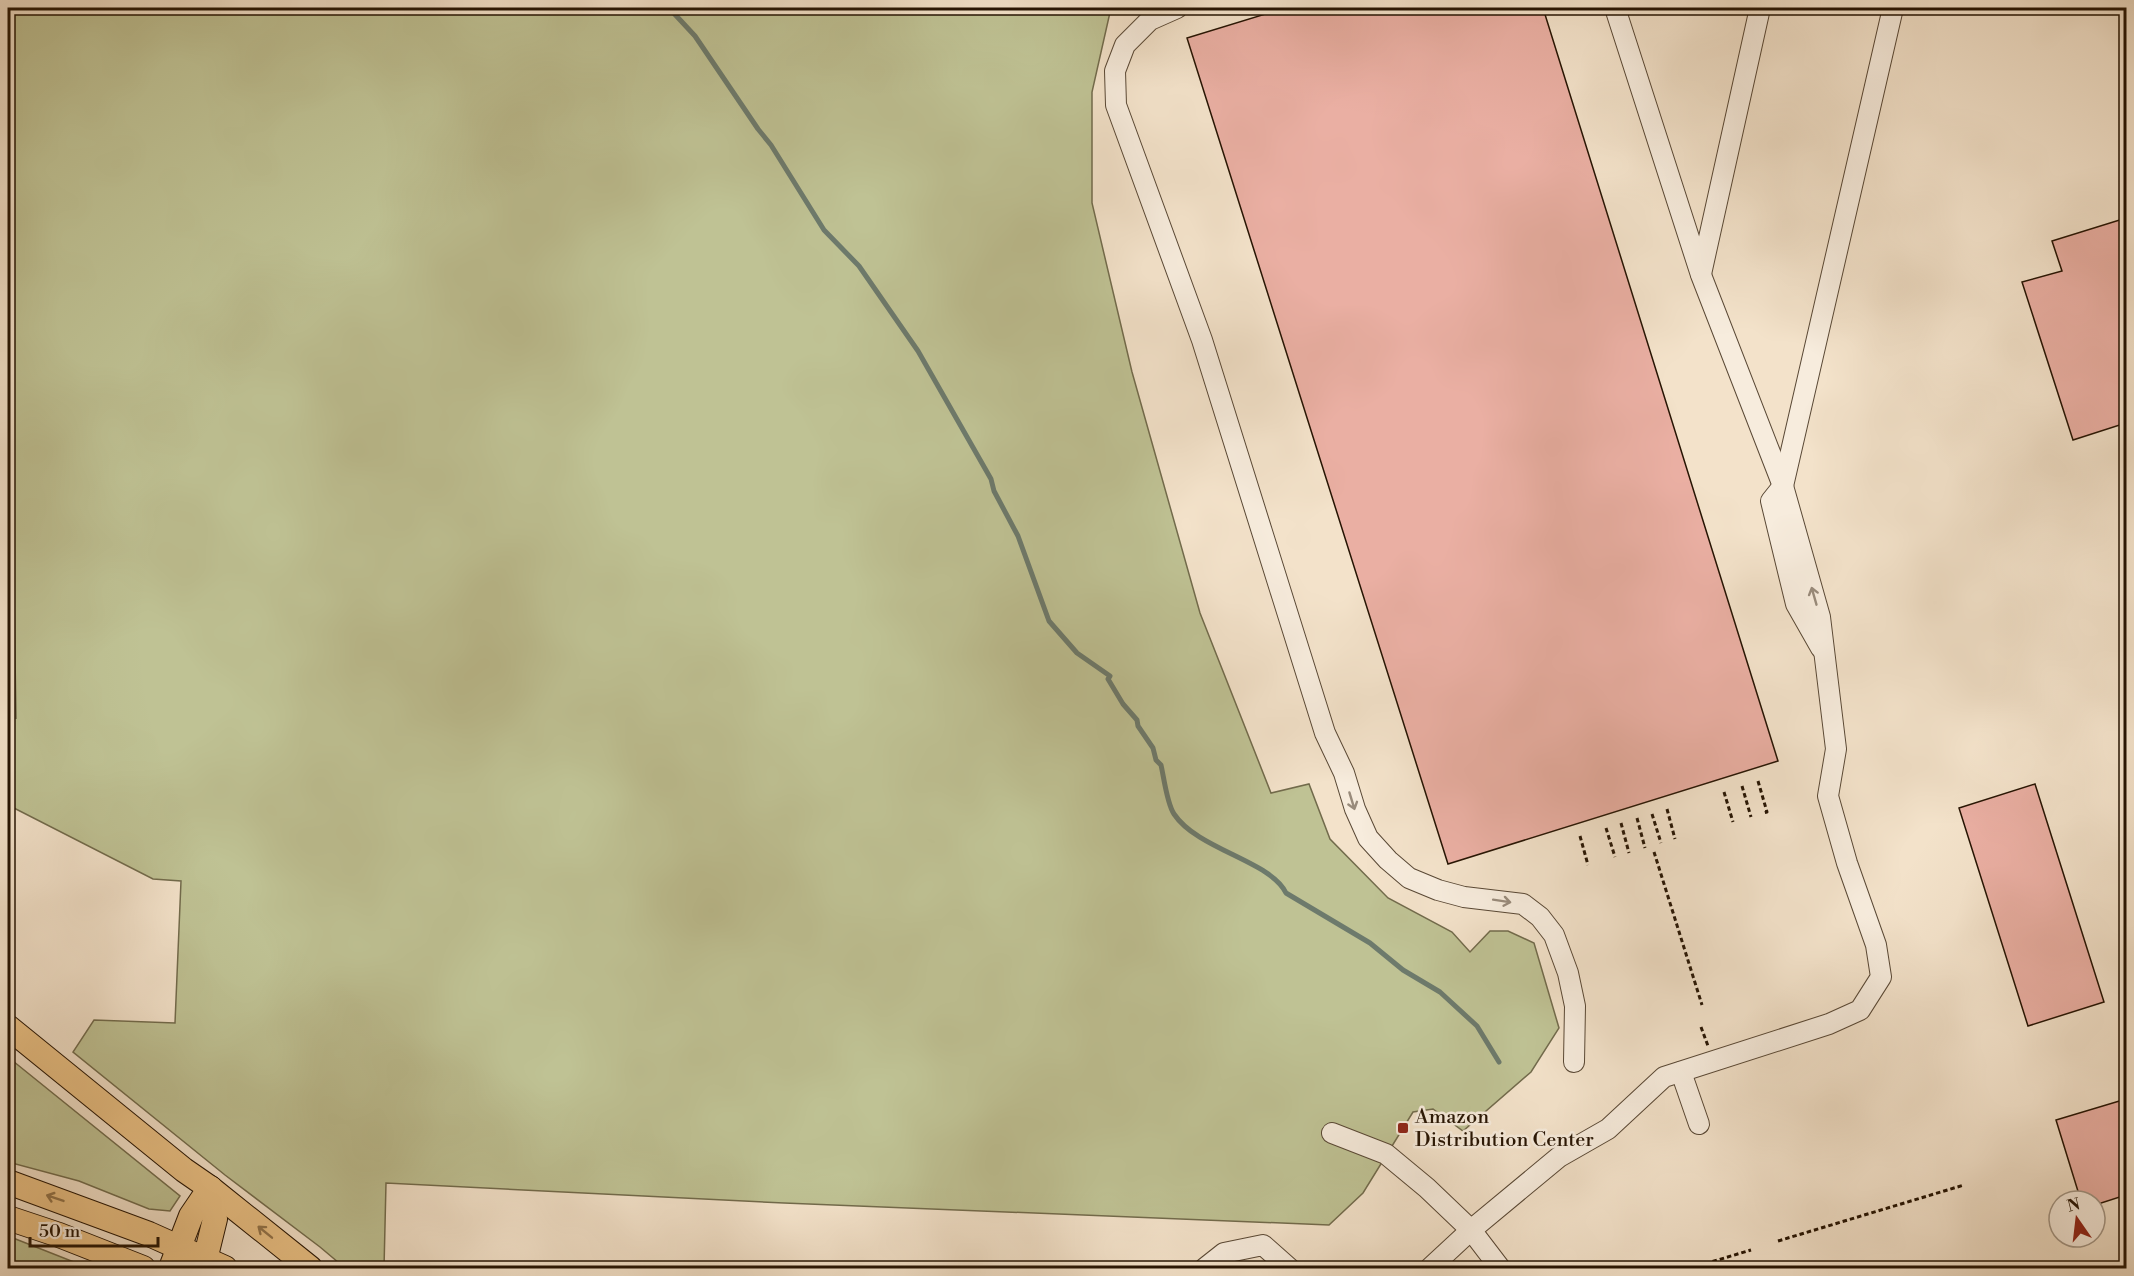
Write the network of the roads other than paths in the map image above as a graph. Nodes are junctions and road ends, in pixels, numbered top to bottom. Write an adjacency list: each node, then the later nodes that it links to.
1 (1178, 8): 8 (street, one-way to 8)
2 (1615, 8): 5 (street)
3 (1760, 8): 5 (street)
4 (1893, 8): 6 (street)
5 (1701, 275): 6 (street)
6 (1783, 486): 9 (street)
7 (8, 1027): 13 (main road)
8 (1574, 1062)
9 (1681, 1072): 10 (street); 15 (street)
10 (1699, 1124)
11 (1332, 1133): 15 (street)
12 (8, 1182): 16 (main road, one-way to 12)
13 (210, 1188): 16 (main road); 17 (main road); 19 (main road, one-way to 13)
14 (8, 1218): 18 (main road)
15 (1471, 1230): 22 (street); 23 (street)
16 (175, 1258): 17 (main road)
17 (212, 1265)
18 (143, 1269)
19 (310, 1269)
20 (1205, 1269): 21 (street)
21 (1289, 1269)
22 (1430, 1269)
23 (1500, 1269)

